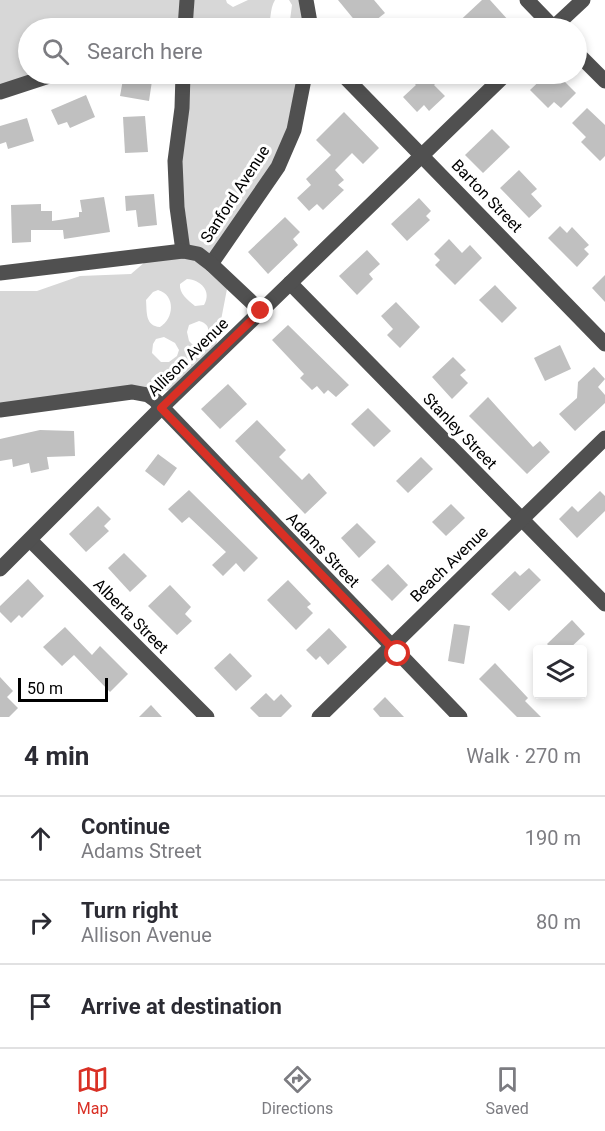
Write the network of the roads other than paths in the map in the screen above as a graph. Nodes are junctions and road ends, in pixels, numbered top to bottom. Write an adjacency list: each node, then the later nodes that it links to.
1 (187, 0): 5 (street)
2 (306, 0): 6 (street)
3 (527, 0): 7 (street)
4 (583, 0): 8 (street)
5 (184, 18)
6 (310, 18)
7 (544, 18)
8 (564, 18)
9 (587, 62): 10 (street)
10 (605, 81)
11 (24, 84): 16 (street)
12 (183, 84): 18 (street)
13 (303, 84): 19 (street, Sanford Avenue)
14 (352, 84): 17 (street, Barton Street)
15 (495, 84): 17 (street, Allison Avenue)
16 (0, 92)
17 (421, 154): 21 (street, Allison Avenue); 23 (street, Barton Street)
18 (183, 250): 19 (street, Sanford Avenue); 20 (street, Sanford Avenue)
19 (212, 264): 22 (street)
20 (0, 273)
21 (290, 283): 22 (street, Allison Avenue); 27 (street, Stanley Street)
22 (261, 311): 24 (street, Allison Avenue)
23 (605, 344)
24 (161, 408): 25 (street, Adams Street); 28 (street, Allison Avenue); 31 (street, Adams Street)
25 (0, 410)
26 (605, 438): 27 (street, Beach Avenue)
27 (522, 519): 30 (street, Stanley Street); 31 (street, Beach Avenue)
28 (30, 540): 29 (street, Allison Avenue); 32 (street, Alberta Street)
29 (0, 569)
30 (605, 604)
31 (390, 646): 33 (street, Beach Avenue); 34 (street, Adams Street)
32 (207, 717)
33 (319, 717)
34 (460, 717)

